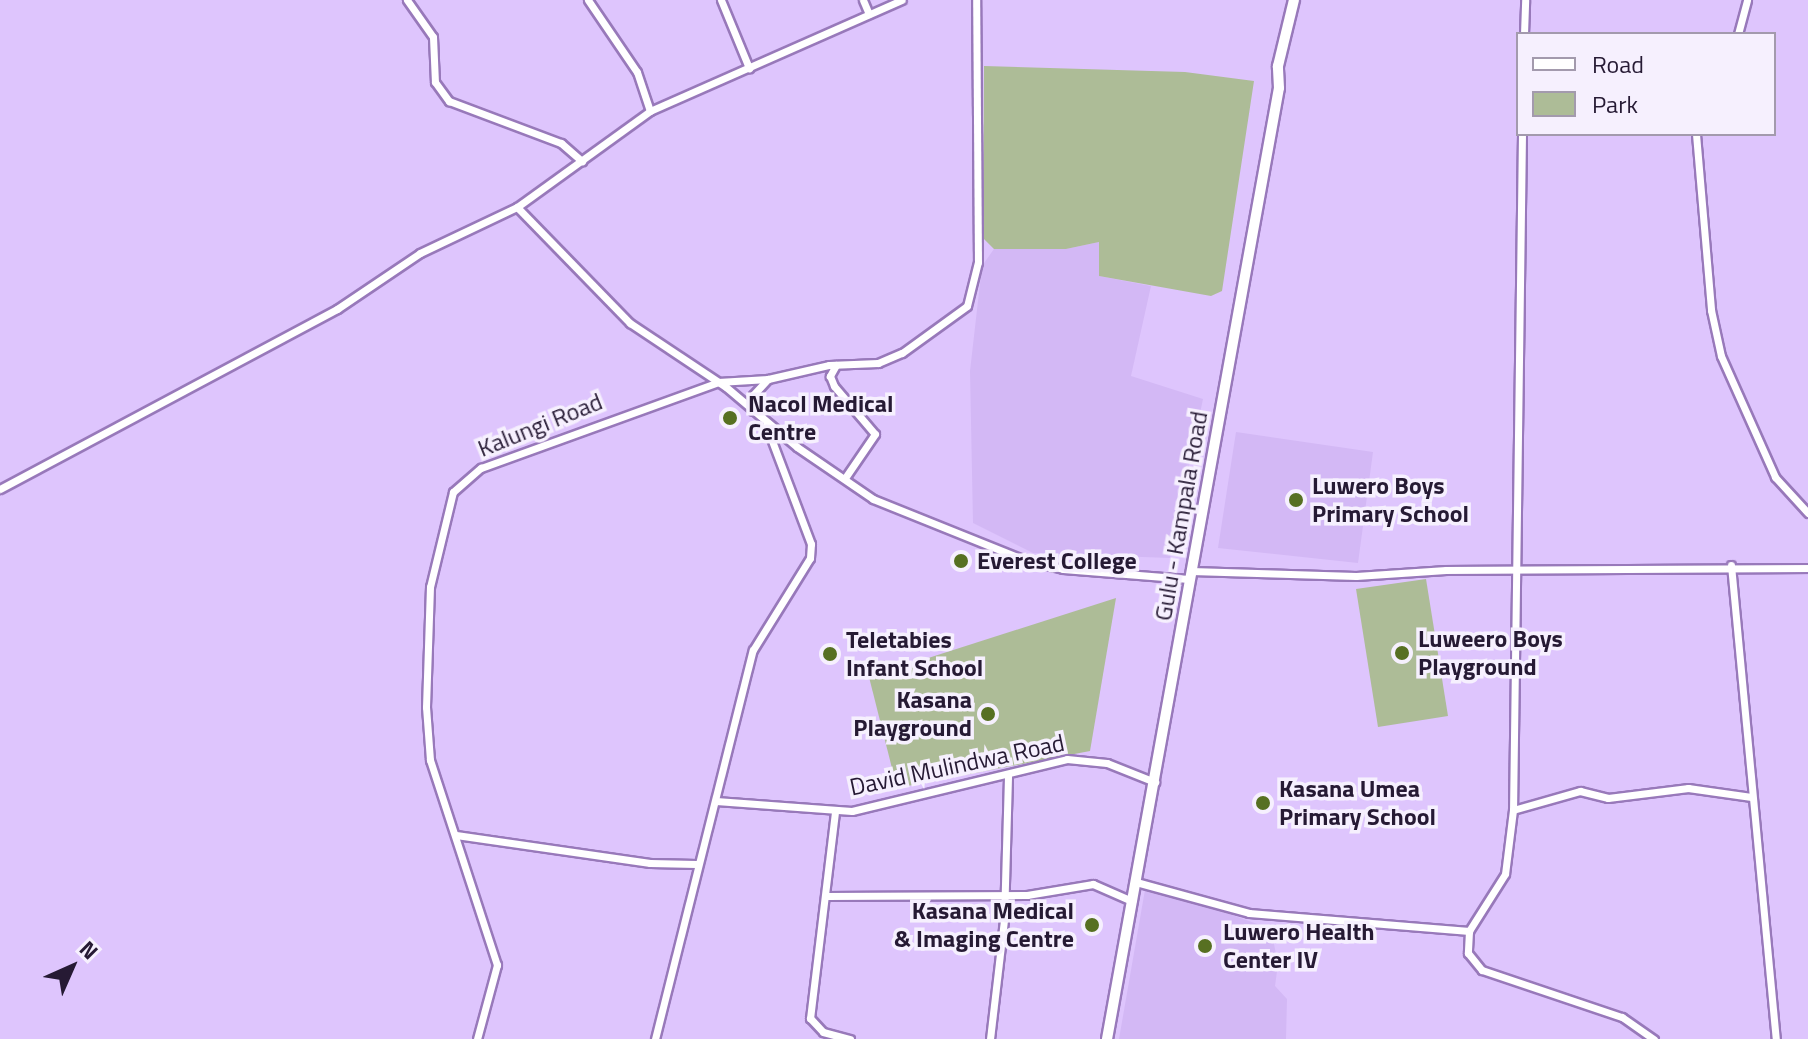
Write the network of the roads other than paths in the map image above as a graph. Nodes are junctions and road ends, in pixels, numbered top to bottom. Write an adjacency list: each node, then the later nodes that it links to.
1 (407, 0): 17 (street)
2 (588, 0): 14 (street)
3 (721, 0): 13 (street)
4 (863, 0): 10 (street)
5 (902, 0): 10 (street)
6 (976, 0): 19 (street)
7 (1294, 0): 30 (main road, Gulu - Kampala Road)
8 (1525, 0): 11 (street)
9 (1747, 0): 12 (street)
10 (869, 14): 13 (street)
11 (1524, 32)
12 (1739, 32)
13 (749, 68): 14 (street)
14 (650, 111): 17 (street)
15 (1522, 136): 29 (street)
16 (1696, 136): 26 (street)
17 (582, 161): 18 (street)
18 (517, 207): 21 (street); 25 (street)
19 (836, 365): 20 (street); 24 (street)
20 (768, 379): 21 (street); 22 (street)
21 (718, 382): 22 (street); 37 (street, Kalungi Road)
22 (753, 411): 23 (street)
23 (765, 423): 24 (street); 34 (street)
24 (845, 478): 30 (street)
25 (0, 489)
26 (1808, 513)
27 (1731, 565): 28 (street); 29 (street); 33 (street)
28 (1808, 568)
29 (1516, 571): 30 (street); 35 (street)
30 (1190, 575): 32 (main road, Gulu - Kampala Road)
31 (1008, 776): 32 (street, David Mulindwa Road); 36 (street, David Mulindwa Road); 40 (street)
32 (1155, 782): 39 (main road, Gulu - Kampala Road)
33 (1751, 797): 35 (street); 50 (street)
34 (716, 801): 36 (street, David Mulindwa Road); 38 (street)
35 (1513, 810): 43 (street)
36 (835, 812): 41 (street)
37 (456, 835): 38 (street); 44 (street)
38 (696, 864): 45 (street)
39 (1136, 882): 42 (main road, Gulu - Kampala Road); 43 (street)
40 (1005, 892): 41 (street); 42 (street); 47 (street)
41 (826, 896): 46 (street)
42 (1132, 901): 48 (main road, Gulu - Kampala Road)
43 (1469, 931): 49 (street)
44 (477, 1039)
45 (655, 1039)
46 (850, 1039)
47 (990, 1039)
48 (1107, 1039)
49 (1654, 1039)
50 (1776, 1039)

